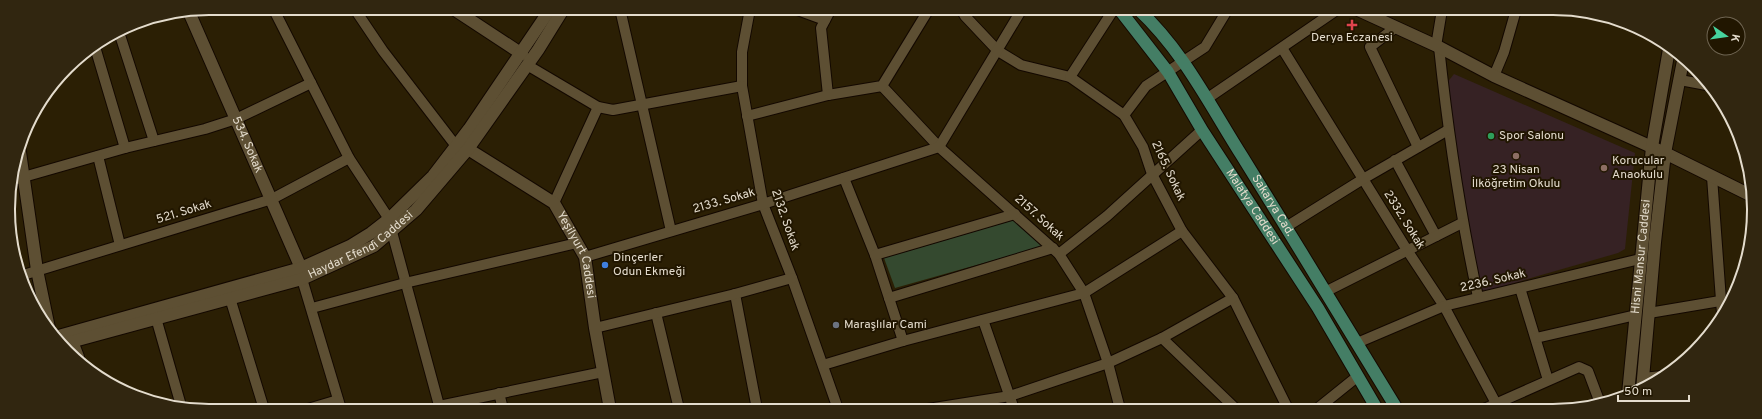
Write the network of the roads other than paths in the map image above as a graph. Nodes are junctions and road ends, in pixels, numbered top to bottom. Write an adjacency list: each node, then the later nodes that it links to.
1 (277, 15): 38 (street)
2 (359, 15): 52 (street)
3 (463, 15): 30 (main road)
4 (546, 15): 30 (main road, Haydar Efendi Caddesi)
5 (559, 15): 33 (main road, Haydar Efendi Caddesi)
6 (622, 15): 44 (street)
7 (749, 15): 40 (street, 2132. Sokak)
8 (811, 15): 22 (street)
9 (828, 15): 22 (street)
10 (925, 15): 41 (street)
11 (964, 15): 28 (street, 2165. Sokak)
12 (1019, 15): 28 (street)
13 (1110, 15): 36 (street)
14 (1124, 15): 34 (main road, Malatya Caddesi)
15 (1144, 15): 31 (main road, Sakarya Cad.)
16 (1224, 15): 31 (street)
17 (1329, 15): 26 (street)
18 (1371, 15): 23 (main road)
19 (1441, 15): 25 (street)
20 (1515, 15): 35 (street)
21 (190, 16): 48 (main road, 534. Sokak)
22 (825, 20): 42 (street)
23 (1396, 27): 25 (main road); 54 (street)
24 (120, 36): 51 (street)
25 (1437, 46): 35 (main road); 50 (street)
26 (1282, 48): 43 (street); 66 (street, 2332. Sokak)
27 (96, 51): 56 (street)
28 (998, 51): 36 (street, 2165. Sokak); 53 (street)
29 (1668, 53): 55 (main road, Hisni Mansur Caddesi)
30 (522, 54): 52 (main road, Haydar Efendi Caddesi)
31 (1184, 61): 34 (street); 43 (main road, Sakarya Cad.)
32 (1682, 64): 37 (main road)
33 (527, 65): 45 (street); 57 (main road, Haydar Efendi Caddesi)
34 (1168, 72): 46 (street); 49 (main road, Malatya Caddesi)
35 (1494, 76): 55 (main road)
36 (1070, 77): 46 (street, 2165. Sokak)
37 (1680, 80): 39 (street); 58 (main road)
38 (311, 83): 48 (street); 60 (street)
39 (1701, 84)
40 (742, 86): 44 (street); 47 (street, 2132. Sokak)
41 (882, 86): 42 (street); 53 (street, 2157. Sokak)
42 (828, 95): 47 (street)
43 (1208, 98): 74 (main road, Sakarya Cad.)
44 (642, 105): 45 (street); 75 (street)
45 (598, 107): 69 (street)
46 (1124, 115): 62 (street, 2165. Sokak)
47 (747, 116): 70 (street, 2132. Sokak)
48 (236, 119): 51 (street); 68 (main road, 534. Sokak)
49 (1202, 130): 62 (street); 118 (main road, Malatya Caddesi)
50 (1448, 130): 54 (street); 73 (street)
51 (154, 141): 56 (street)
52 (456, 146): 72 (main road, Haydar Efendi Caddesi)
53 (938, 147): 63 (street, 2133. Sokak); 71 (street, 2157. Sokak)
54 (1418, 147): 61 (street)
55 (1652, 147): 58 (main road); 85 (main road, Hisni Mansur Caddesi)
56 (125, 148): 59 (street)
57 (468, 149): 69 (main road, Yeşilyurt Caddesi); 77 (main road, Haydar Efendi Caddesi)
58 (1665, 153): 64 (main road); 103 (main road)
59 (98, 156): 65 (street); 80 (street)
60 (349, 158): 68 (street, 521. Sokak); 72 (street)
61 (1396, 160): 66 (street); 78 (street)
62 (1152, 174): 76 (street, 2165. Sokak); 82 (street)
63 (844, 178): 70 (street, 2133. Sokak); 83 (street)
64 (1712, 178): 67 (main road); 99 (street)
65 (18, 179): 86 (main road)
66 (1363, 179): 74 (street); 81 (street, 2332. Sokak)
67 (1746, 192)
68 (272, 198): 80 (street, 521. Sokak); 87 (main road, 534. Sokak)
69 (554, 203): 79 (main road, Yeşilyurt Caddesi)
70 (763, 204): 75 (street, 2133. Sokak); 89 (street, 2132. Sokak)
71 (1015, 214): 82 (street, 2157. Sokak); 83 (street)
72 (389, 219): 87 (main road, Haydar Efendi Caddesi)
73 (1462, 223): 78 (street); 95 (street)
74 (1286, 227): 92 (main road, Sakarya Cad.)
75 (671, 231): 84 (street, 2133. Sokak)
76 (1182, 231): 93 (street); 98 (street, 2165. Sokak)
77 (392, 232): 87 (main road, Haydar Efendi Caddesi); 90 (street)
78 (1436, 236): 81 (street)
79 (577, 243): 84 (main road, Yeşilyurt Caddesi); 90 (street)
80 (120, 245): 86 (street, 521. Sokak)
81 (1407, 250): 92 (street); 100 (street, 2332. Sokak)
82 (1056, 251): 93 (street, 2157. Sokak); 97 (street)
83 (875, 255): 97 (street)
84 (585, 257): 109 (main road, Yeşilyurt Caddesi)
85 (1640, 259): 91 (street, 2236. Sokak); 106 (main road, Hisni Mansur Caddesi)
86 (37, 270): 88 (street, 521. Sokak); 105 (main road)
87 (301, 273): 96 (main road, Haydar Efendi Caddesi); 102 (street); 112 (main road, Haydar Efendi Caddesi)
88 (26, 274)
89 (792, 278): 94 (street); 116 (street, 2132. Sokak)
90 (405, 283): 102 (street); 128 (street)
91 (1520, 288): 95 (street, 2236. Sokak); 111 (street)
92 (1327, 291): 114 (main road, Sakarya Cad.)
93 (1084, 293): 108 (street); 115 (street, 2157. Sokak)
94 (734, 294): 104 (street); 133 (street)
95 (1478, 297): 100 (street, 2236. Sokak)
96 (230, 298): 107 (main road, Haydar Efendi Caddesi); 126 (street)
97 (889, 298): 113 (street)
98 (1233, 298): 110 (street); 139 (street, 2165. Sokak)
99 (1720, 301): 101 (street); 103 (street)
100 (1444, 306): 114 (street, 2236. Sokak); 143 (street, 2332. Sokak)
101 (1721, 307)
102 (312, 308): 127 (street)
103 (1649, 313): 120 (main road)
104 (656, 314): 109 (street); 132 (street)
105 (46, 315)
106 (1636, 315): 111 (street); 121 (main road, Hisni Mansur Caddesi)
107 (156, 318): 112 (main road, Haydar Efendi Caddesi); 125 (street)
108 (983, 320): 113 (street); 123 (street)
109 (595, 328): 117 (main road, Yeşilyurt Caddesi)
110 (1162, 338): 115 (street); 138 (street)
111 (1536, 338): 119 (street)
112 (68, 340)
113 (903, 341): 116 (street)
114 (1357, 343): 142 (main road, Sakarya Cad.)
115 (1108, 363): 123 (street); 137 (street, 2157. Sokak)
116 (823, 365): 134 (street, 2132. Sokak)
117 (603, 372): 122 (street); 131 (main road, Yeşilyurt Caddesi)
118 (1358, 376): 140 (street); 141 (main road, Malatya Caddesi)
119 (1548, 380): 124 (street); 144 (street)
120 (1643, 382)
121 (1629, 388)
122 (499, 393): 129 (street); 130 (street)
123 (1010, 396): 135 (street); 136 (street)
124 (1598, 398)
125 (180, 401)
126 (262, 404)
127 (340, 404)
128 (439, 404)
129 (456, 404)
130 (501, 404)
131 (609, 404)
132 (678, 404)
133 (756, 404)
134 (836, 404)
135 (960, 404)
136 (1012, 404)
137 (1119, 404)
138 (1231, 404)
139 (1286, 404)
140 (1323, 404)
141 (1375, 404)
142 (1394, 404)
143 (1496, 404)
144 (1504, 404)

